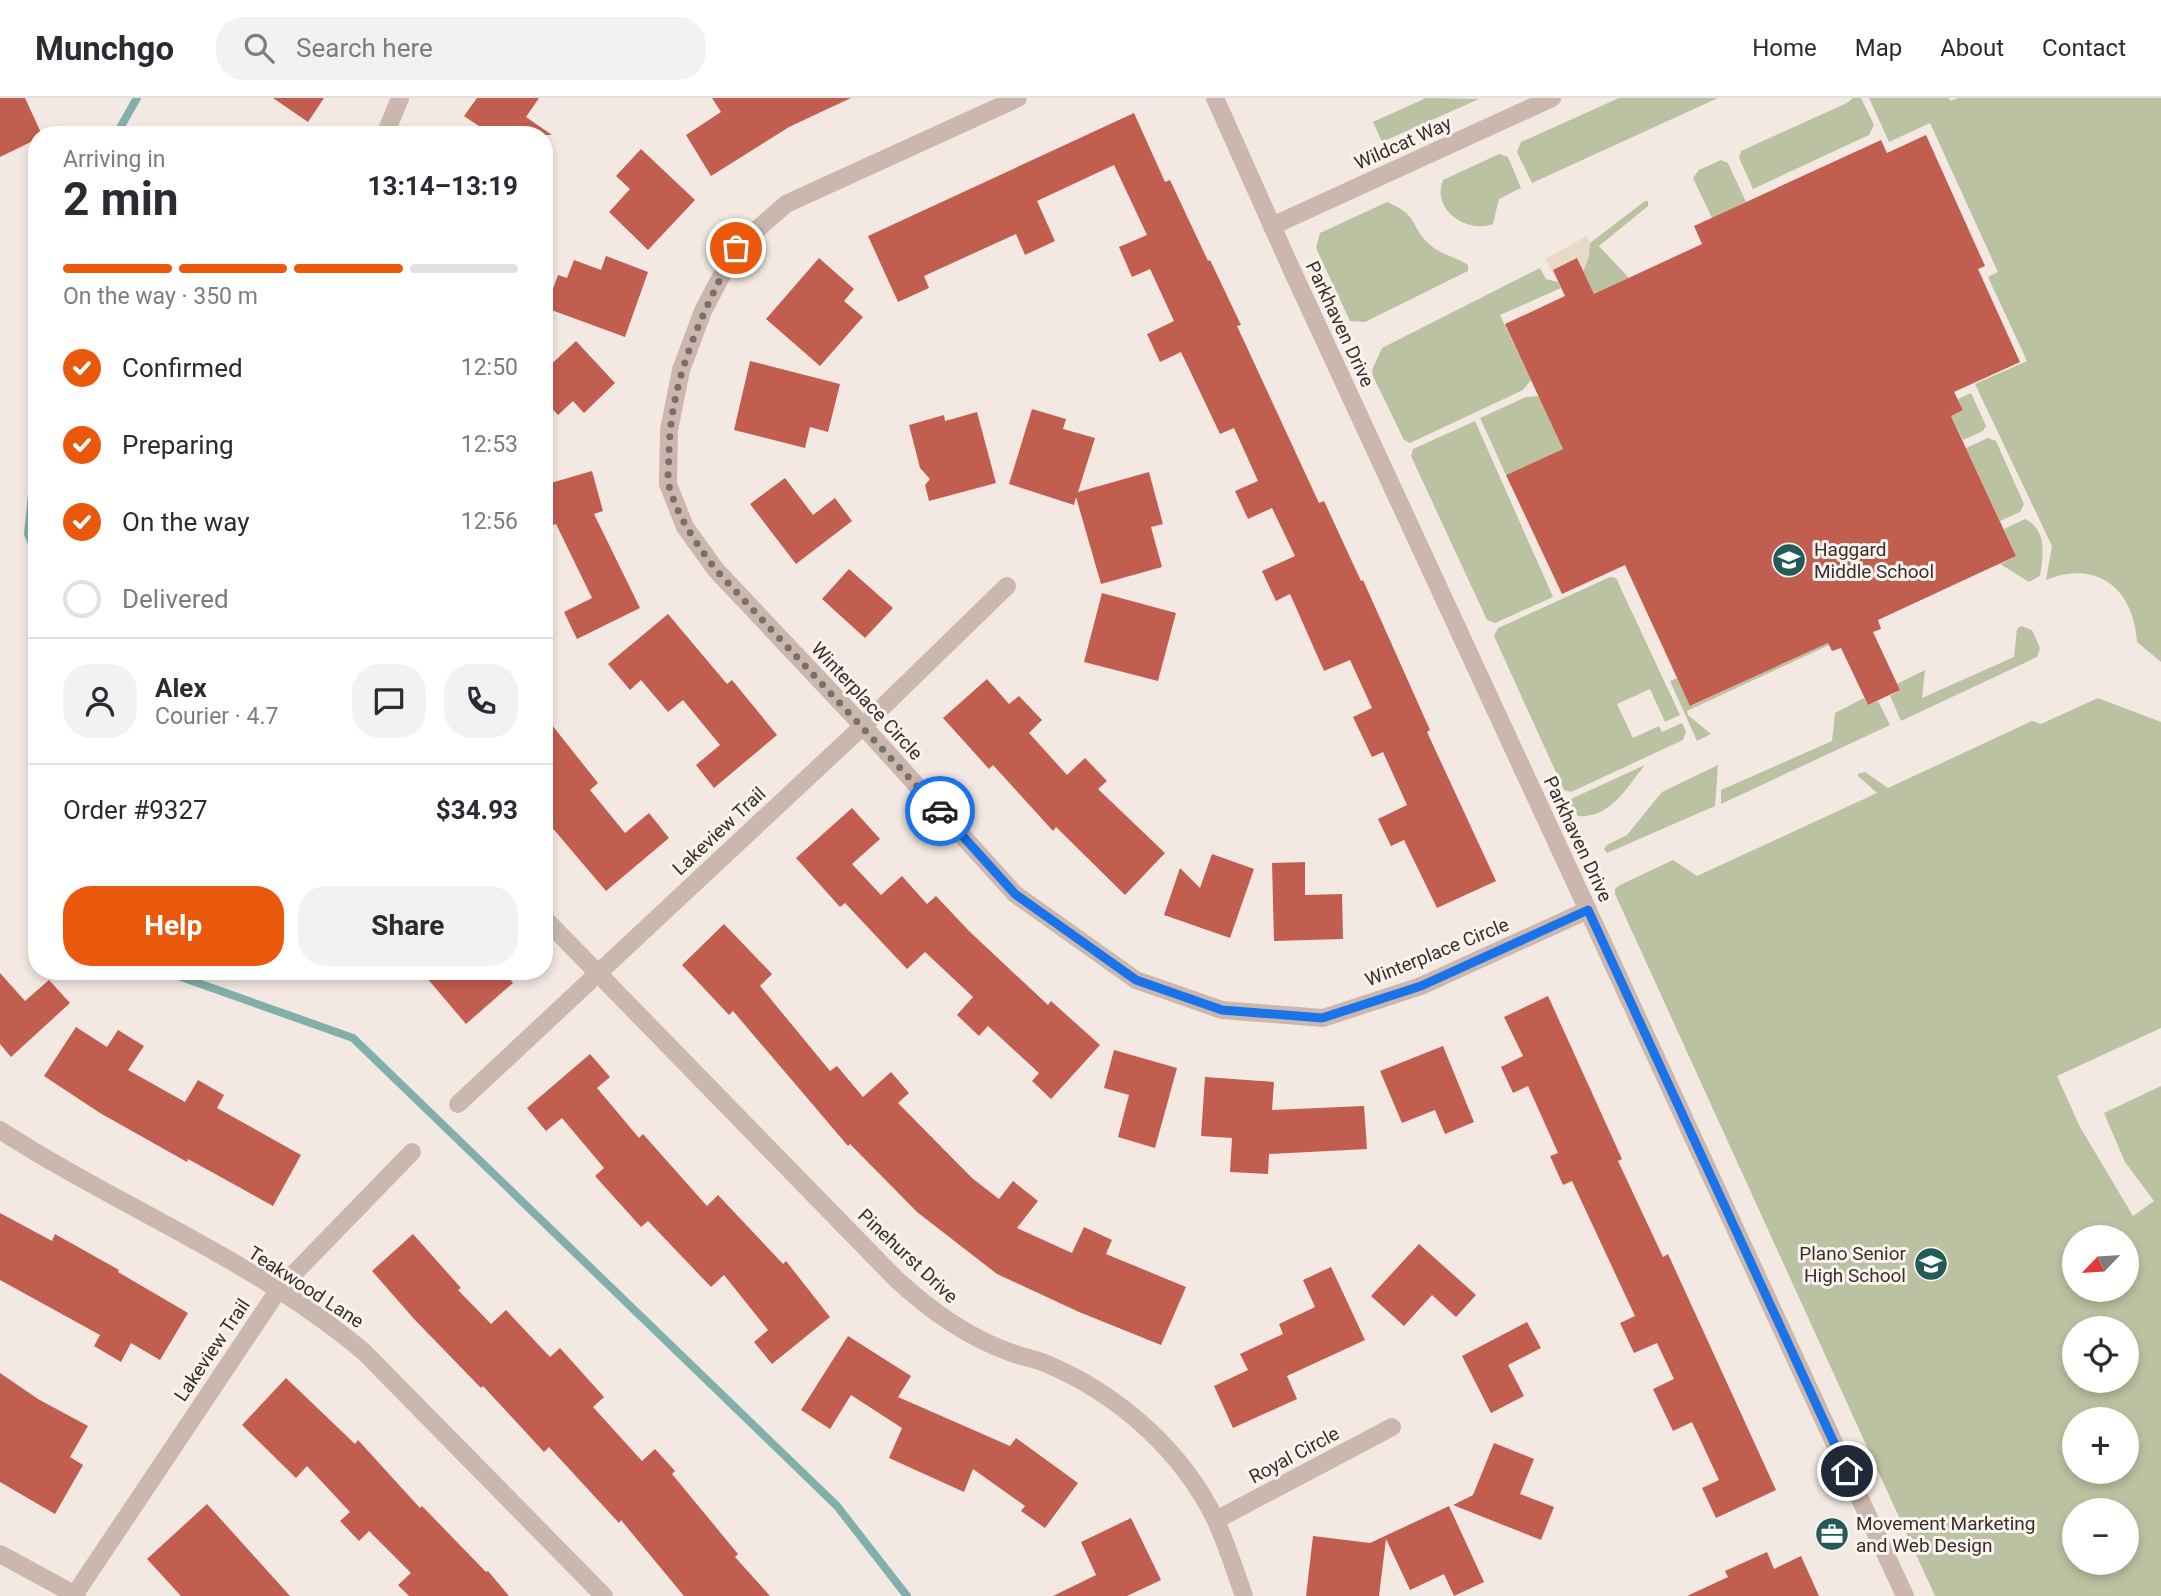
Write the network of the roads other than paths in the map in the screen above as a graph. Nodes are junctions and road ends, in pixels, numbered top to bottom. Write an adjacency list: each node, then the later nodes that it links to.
1 (400, 98): 5 (street)
2 (1018, 98): 8 (street, Winterplace Circle)
3 (1215, 98): 6 (street, Parkhaven Drive)
4 (1552, 98): 6 (street, Wildcat Way)
5 (389, 126)
6 (1272, 226): 9 (street, Parkhaven Drive)
7 (1007, 586): 8 (street, Lakeview Trail)
8 (863, 726): 9 (street, Winterplace Circle); 11 (street, Lakeview Trail)
9 (1588, 910): 22 (street, Parkhaven Drive)
10 (553, 927): 11 (street, Pinehurst Drive)
11 (597, 972): 12 (street, Lakeview Trail); 17 (street, Pinehurst Drive)
12 (458, 1104)
13 (0, 1130): 15 (street, Teakwood Lane)
14 (412, 1152): 15 (street, Lakeview Trail)
15 (279, 1289): 19 (street, Lakeview Trail); 20 (street, Teakwood Lane)
16 (1392, 1427): 17 (street, Royal Circle)
17 (1216, 1520): 21 (street, Pinehurst Drive)
18 (0, 1554): 19 (street)
19 (76, 1595)
20 (604, 1596)
21 (1244, 1596)
22 (1905, 1596)

